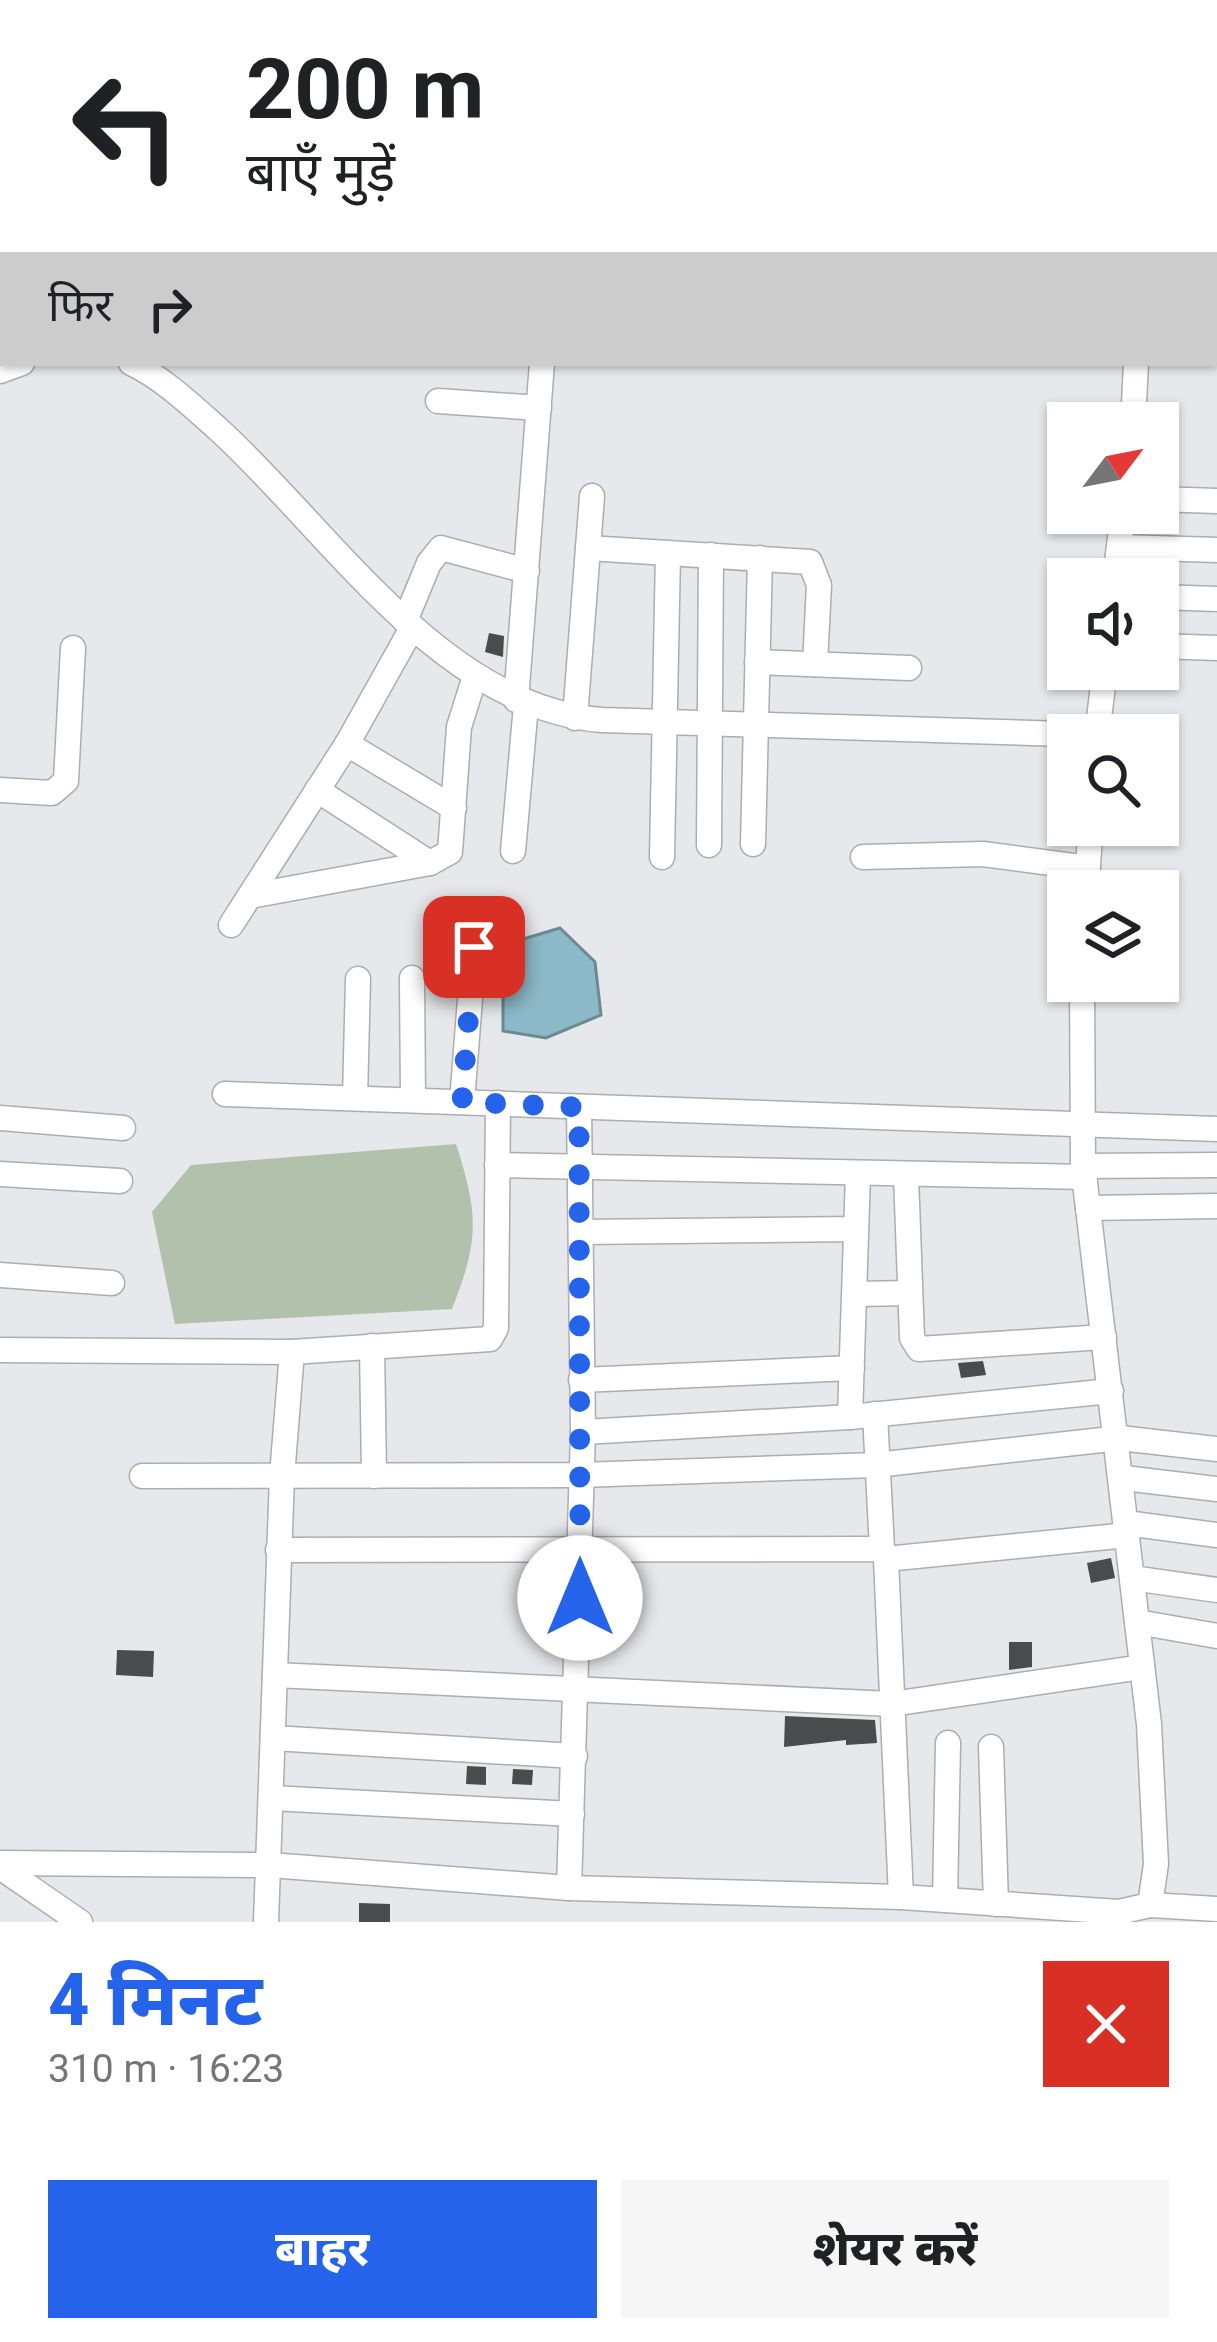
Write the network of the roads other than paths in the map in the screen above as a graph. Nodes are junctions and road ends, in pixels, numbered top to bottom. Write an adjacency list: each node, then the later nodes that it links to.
1 (135, 366): 21 (street)
2 (542, 366): 6 (street)
3 (1136, 366): 5 (street)
4 (438, 400): 6 (street)
5 (1133, 402)
6 (539, 408): 18 (street)
7 (592, 496): 12 (street)
8 (1179, 500): 9 (street)
9 (1217, 501)
10 (1121, 534): 11 (street)
11 (1119, 547): 13 (street); 17 (street)
12 (588, 548): 14 (street); 30 (street)
13 (1217, 550)
14 (668, 553): 15 (street); 31 (street)
15 (711, 555): 16 (street); 32 (street)
16 (760, 558): 25 (street); 26 (street)
17 (1118, 558)
18 (527, 571): 21 (street); 29 (street)
19 (1179, 598): 20 (street)
20 (1217, 599)
21 (409, 624): 28 (street); 35 (street)
22 (1179, 647): 24 (street)
23 (73, 648): 36 (street)
24 (1217, 648)
25 (757, 662): 26 (street); 33 (street)
26 (815, 664): 27 (street)
27 (909, 668)
28 (476, 676): 29 (street); 38 (street)
29 (521, 703): 30 (street); 41 (street)
30 (575, 718): 31 (street)
31 (664, 721): 32 (street); 42 (street)
32 (707, 722): 33 (street); 40 (street)
33 (757, 723): 34 (street); 39 (street)
34 (1047, 733)
35 (347, 744): 37 (street); 38 (street)
36 (0, 790)
37 (317, 790): 44 (street); 46 (street)
38 (454, 808): 44 (street)
39 (753, 844)
40 (709, 845)
41 (513, 850)
42 (662, 856)
43 (863, 857): 45 (street)
44 (430, 863): 46 (street)
45 (1047, 870)
46 (250, 896): 47 (street)
47 (231, 925)
48 (474, 947): 55 (street)
49 (412, 978): 54 (street)
50 (358, 979): 53 (street)
51 (1082, 1002): 59 (street)
52 (225, 1094): 53 (street)
53 (355, 1098): 54 (street)
54 (413, 1100): 55 (street)
55 (462, 1102): 56 (street)
56 (498, 1103): 57 (street); 62 (street)
57 (579, 1107): 59 (street); 64 (street)
58 (0, 1118): 60 (street)
59 (1083, 1124): 61 (street); 65 (street)
60 (123, 1128)
61 (1217, 1129)
62 (497, 1165): 64 (street); 79 (street)
63 (1217, 1165): 65 (street)
64 (583, 1167): 67 (street); 73 (street)
65 (1084, 1171): 68 (street); 71 (street)
66 (0, 1174): 69 (street)
67 (858, 1174): 68 (street); 72 (street)
68 (906, 1175): 76 (street)
69 (120, 1180)
70 (1217, 1205): 71 (street)
71 (1088, 1208): 78 (street)
72 (856, 1229): 73 (street); 77 (street)
73 (582, 1232): 83 (street)
74 (0, 1274): 75 (street)
75 (112, 1283)
76 (909, 1293): 77 (street); 78 (street)
77 (855, 1294): 82 (street)
78 (1104, 1337): 84 (street)
79 (372, 1346): 81 (street); 93 (street)
80 (0, 1350): 81 (street)
81 (292, 1352): 92 (street)
82 (852, 1368): 83 (street); 85 (street)
83 (581, 1380): 86 (street)
84 (1111, 1391): 85 (street); 87 (street)
85 (862, 1415): 86 (street); 89 (street)
86 (583, 1432): 90 (street)
87 (1120, 1438): 88 (street); 89 (street); 94 (street)
88 (1217, 1449)
89 (876, 1465): 90 (street); 100 (street)
90 (580, 1475): 93 (street); 99 (street)
91 (142, 1476): 92 (street)
92 (282, 1476): 93 (street); 98 (street)
93 (374, 1476)
94 (1124, 1478): 95 (street); 96 (street)
95 (1217, 1489)
96 (1127, 1529): 97 (street); 100 (street); 101 (street)
97 (1217, 1535)
98 (278, 1550): 99 (street); 106 (street)
99 (580, 1551): 100 (street); 107 (street)
100 (884, 1554): 108 (street)
101 (1132, 1578): 102 (street); 103 (street)
102 (1217, 1590)
103 (1138, 1622): 104 (street); 105 (street)
104 (1217, 1636)
105 (1142, 1667): 108 (street); 121 (street)
106 (275, 1675): 107 (street); 109 (street)
107 (579, 1692): 108 (street); 112 (street)
108 (892, 1704): 118 (street)
109 (273, 1738): 112 (street); 113 (street)
110 (948, 1743): 118 (street)
111 (991, 1747): 119 (street)
112 (575, 1756): 114 (street)
113 (272, 1798): 114 (street); 116 (street)
114 (572, 1814): 117 (street)
115 (0, 1865): 116 (street); 123 (street)
116 (270, 1865): 117 (street); 124 (street)
117 (569, 1888): 118 (street)
118 (921, 1904): 119 (street)
119 (983, 1909): 122 (street)
120 (1217, 1909): 121 (street)
121 (1140, 1913): 122 (street)
122 (1045, 1916)
123 (80, 1922)
124 (266, 1922)

